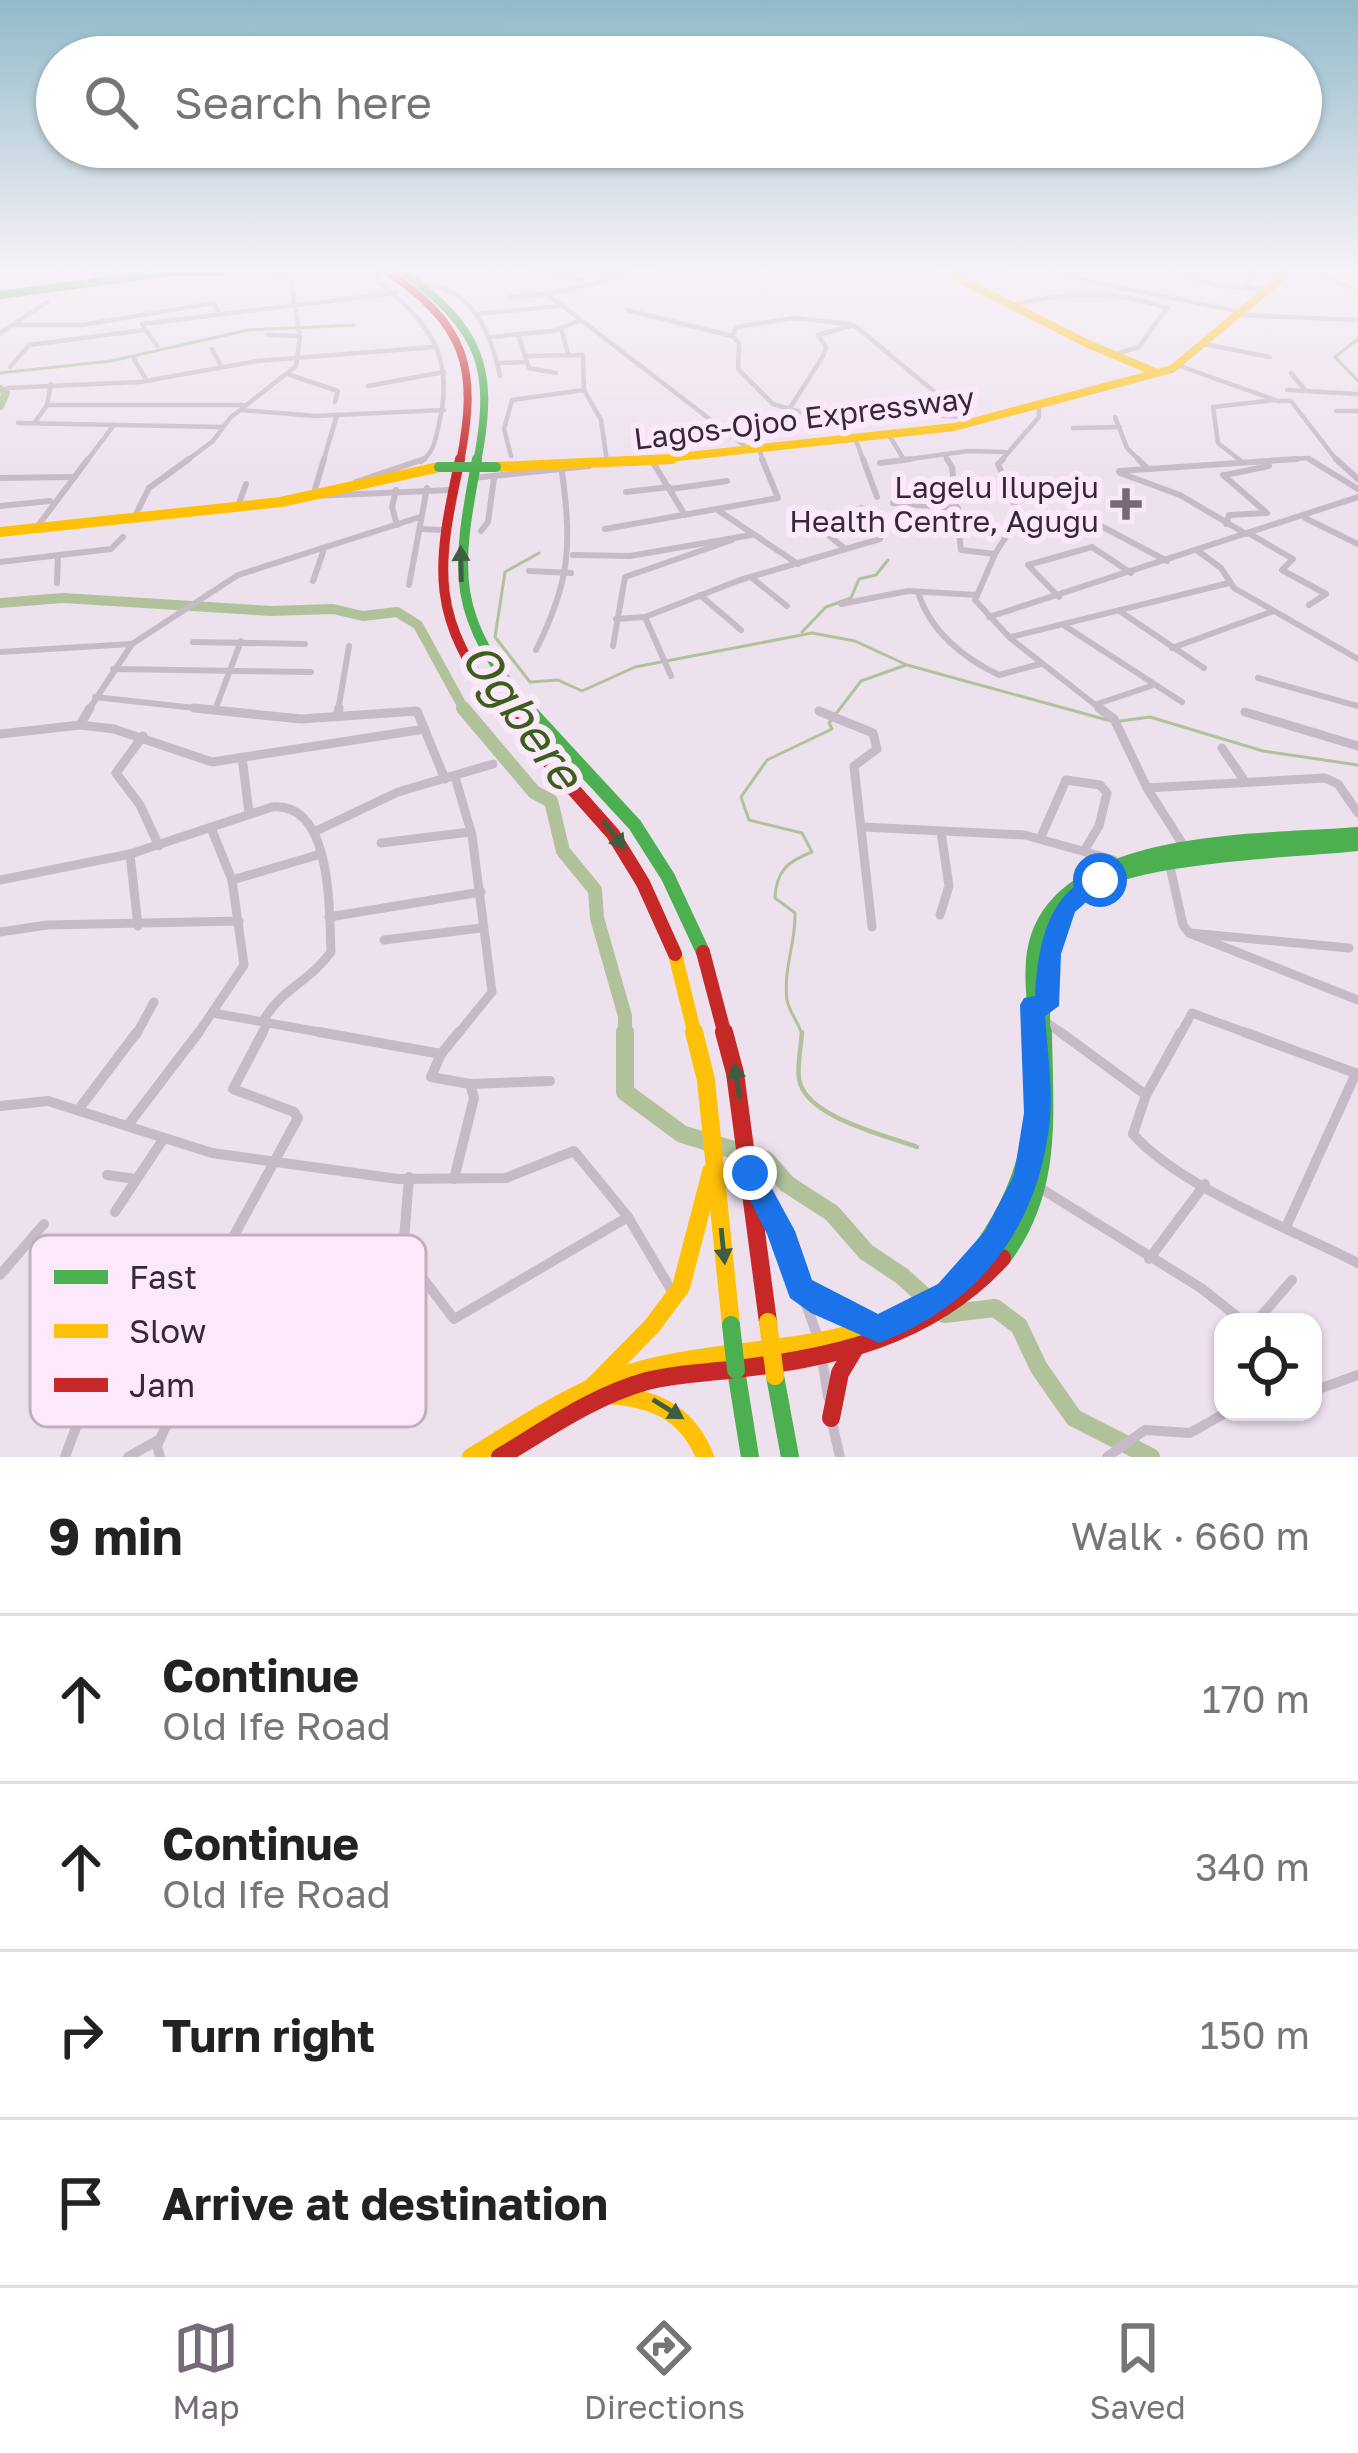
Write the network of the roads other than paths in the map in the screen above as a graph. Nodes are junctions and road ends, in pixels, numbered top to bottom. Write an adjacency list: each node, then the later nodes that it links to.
1 (76, 338): 30 (street)
2 (152, 338): 18 (street)
3 (300, 338): 26 (street)
4 (434, 338): 19 (street)
5 (455, 338): 91 (main road)
6 (473, 338): 84 (main road)
7 (491, 338): 27 (street)
8 (519, 338): 25 (street)
9 (564, 338): 21 (street)
10 (602, 338): 69 (street)
11 (734, 338): 53 (street)
12 (820, 338): 53 (street)
13 (870, 338): 59 (street)
14 (1079, 338): 22 (main road)
15 (1145, 338): 22 (street)
16 (1212, 338): 17 (main road, Lagos-Ojoo Expressway)
17 (1204, 344): 23 (street); 28 (main road, Lagos-Ojoo Expressway)
18 (157, 346)
19 (436, 347): 26 (street); 31 (street)
20 (212, 349): 29 (street)
21 (568, 354): 25 (street); 43 (street)
22 (1113, 355): 33 (main road)
23 (1270, 358)
24 (134, 359): 38 (street)
25 (525, 359): 27 (street); 32 (street)
26 (299, 360): 29 (street); 34 (street)
27 (498, 363): 37 (street)
28 (1177, 365): 33 (main road, Lagos-Ojoo Expressway); 47 (street)
29 (221, 366): 38 (street)
30 (10, 367)
31 (444, 372): 41 (street); 54 (street)
32 (556, 373)
33 (1158, 373): 51 (main road, Lagos-Ojoo Expressway)
34 (288, 374): 48 (street); 52 (street)
35 (1291, 374): 45 (street)
36 (17, 376): 40 (street)
37 (500, 376)
38 (150, 380): 39 (street); 49 (street)
39 (51, 384): 40 (street); 50 (street)
40 (27, 386): 42 (street)
41 (368, 386)
42 (7, 388)
43 (584, 390): 72 (street); 78 (street)
44 (1287, 390): 45 (street)
45 (1306, 391): 46 (street)
46 (1358, 394)
47 (1276, 400): 75 (street); 87 (street)
48 (335, 402)
49 (137, 404): 50 (street); 52 (street); 62 (street)
50 (47, 405): 61 (street)
51 (1039, 406): 59 (main road, Lagos-Ojoo Expressway); 70 (street)
52 (242, 408): 57 (street); 65 (street)
53 (790, 408): 59 (street)
54 (444, 410): 57 (street); 92 (street)
55 (1336, 411): 56 (street)
56 (1358, 411)
57 (337, 415): 94 (street)
58 (1115, 417): 64 (street)
59 (968, 420): 67 (main road, Lagos-Ojoo Expressway)
60 (18, 423): 61 (street)
61 (34, 423): 63 (street)
62 (125, 424): 63 (street); 65 (street)
63 (113, 425): 82 (street)
64 (1120, 427): 66 (street); 79 (street)
65 (223, 428): 108 (street)
66 (1073, 428)
67 (889, 434): 68 (main road, Lagos-Ojoo Expressway); 73 (street)
68 (855, 438): 69 (main road, Lagos-Ojoo Expressway); 95 (street)
69 (755, 450): 74 (main road, Lagos-Ojoo Expressway); 104 (street)
70 (1006, 452): 71 (street); 117 (street)
71 (944, 454): 73 (street); 102 (street)
72 (511, 456)
73 (903, 458): 77 (street)
74 (652, 461): 78 (main road, Lagos-Ojoo Expressway); 89 (street)
75 (1243, 462): 76 (street); 79 (street)
76 (1276, 462): 87 (street); 112 (street)
77 (880, 463)
78 (600, 464): 80 (main road, Lagos-Ojoo Expressway); 81 (street)
79 (1149, 470): 112 (street)
80 (495, 472): 81 (street); 84 (street); 92 (main road, Lagos-Ojoo Expressway, bridge); 109 (street)
81 (562, 472): 133 (street)
82 (72, 477): 83 (street); 96 (street)
83 (0, 478)
84 (472, 478): 111 (main road)
85 (727, 481): 89 (street)
86 (246, 484): 100 (street)
87 (1358, 486): 97 (street)
88 (427, 488): 90 (street); 91 (street); 106 (street)
89 (670, 488): 93 (street); 105 (street)
90 (396, 490): 94 (street); 113 (street)
91 (451, 490): 118 (main road)
92 (333, 492): 94 (main road, Lagos-Ojoo Expressway)
93 (626, 492)
94 (313, 496): 100 (main road, Lagos-Ojoo Expressway)
95 (878, 497)
96 (52, 501): 99 (street); 114 (street)
97 (1344, 502): 103 (street); 107 (street)
98 (893, 503): 102 (street)
99 (0, 506)
100 (238, 506): 108 (main road, Lagos-Ojoo Expressway)
101 (861, 508): 128 (street)
102 (958, 508): 131 (street)
103 (1358, 509)
104 (718, 510): 105 (street); 122 (street)
105 (685, 515): 116 (street)
106 (420, 517): 113 (street); 115 (street)
107 (1304, 517): 121 (street); 127 (street)
108 (134, 518): 110 (main road, Lagos-Ojoo Expressway)
109 (488, 522): 111 (street); 119 (street)
110 (82, 523): 114 (main road, Lagos-Ojoo Expressway); 124 (street)
111 (463, 523): 245 (main road, one-way to 111)
112 (1226, 524): 121 (street)
113 (397, 525): 130 (street)
114 (37, 527): 120 (main road, Lagos-Ojoo Expressway)
115 (420, 529): 118 (street); 144 (street)
116 (605, 529)
117 (1012, 529): 131 (street); 135 (street)
118 (443, 530): 243 (main road, one-way to 243)
119 (481, 531)
120 (0, 532)
121 (1248, 534): 129 (street); 150 (street)
122 (751, 535): 126 (street); 136 (street)
123 (123, 537): 132 (street)
124 (80, 539)
125 (880, 539): 128 (street)
126 (732, 540): 133 (street); 156 (street)
127 (1358, 544)
128 (845, 548): 136 (street)
129 (1197, 550): 135 (street); 143 (street)
130 (323, 552): 141 (street); 162 (street)
131 (995, 554): 147 (street)
132 (58, 555): 134 (street); 142 (street)
133 (573, 555): 138 (street)
134 (0, 562)
135 (1167, 562): 139 (street)
136 (798, 564): 140 (street)
137 (529, 571): 138 (street)
138 (571, 573): 167 (street)
139 (1132, 574): 148 (street); 148 (street)
140 (751, 577): 146 (street); 151 (street)
141 (313, 580)
142 (57, 583)
143 (1229, 583): 152 (street); 153 (street)
144 (409, 585)
145 (918, 592): 147 (street); 149 (street); 170 (street)
146 (699, 594): 154 (street); 158 (street)
147 (976, 595): 155 (street)
148 (1059, 597): 155 (street)
149 (841, 604)
150 (1309, 605)
151 (787, 606)
152 (1119, 611): 157 (street); 166 (street)
153 (1270, 612): 166 (street); 169 (street)
154 (644, 617): 156 (street); 175 (street)
155 (987, 618): 159 (street)
156 (616, 619): 165 (street)
157 (1064, 625): 159 (street); 177 (street)
158 (741, 630)
159 (1010, 638): 170 (street)
160 (241, 641): 161 (street); 163 (street); 173 (street)
161 (193, 642)
162 (132, 644): 168 (street); 171 (street)
163 (304, 644)
164 (350, 646): 185 (street)
165 (613, 646)
166 (1172, 648): 172 (street)
167 (536, 650)
168 (0, 652)
169 (1358, 658)
170 (1042, 663): 180 (street)
171 (112, 668): 173 (street); 178 (street)
172 (1204, 668)
173 (227, 672): 174 (street); 182 (street)
174 (311, 672)
175 (671, 676)
176 (1258, 678): 181 (street)
177 (1151, 686): 179 (street); 180 (street)
178 (95, 697): 182 (street); 186 (street)
179 (1182, 702)
180 (1096, 705): 196 (street)
181 (1358, 706)
182 (215, 710): 185 (street)
183 (819, 711): 200 (street)
184 (1244, 712): 190 (street)
185 (337, 717): 187 (street)
186 (80, 725): 188 (street); 189 (street)
187 (425, 729): 192 (street); 194 (street)
188 (0, 734)
189 (143, 736): 192 (street); 208 (street)
190 (1358, 746)
191 (1222, 748): 195 (street)
192 (242, 757): 197 (street)
193 (494, 764): 194 (street)
194 (450, 778): 201 (street); 202 (street)
195 (1245, 781): 196 (street); 198 (street)
196 (1147, 788): 209 (street)
197 (249, 813): 199 (street); 201 (street)
198 (1358, 813)
199 (211, 828): 208 (street); 216 (street)
200 (866, 830): 203 (street); 222 (street)
201 (316, 831): 212 (street)
202 (470, 832): 206 (street); 217 (street)
203 (941, 832): 205 (street); 218 (street)
204 (1358, 834): 209 (main road)
205 (1041, 837): 210 (street); 210 (street)
206 (381, 843)
207 (1358, 844): 214 (main road)
208 (159, 846): 211 (street)
209 (1186, 848): 213 (main road)
210 (1084, 851): 213 (street)
211 (130, 854): 215 (street); 221 (street)
212 (321, 854): 216 (street); 219 (street)
213 (1116, 860): 230 (main road)
214 (1169, 861): 225 (street); 230 (main road)
215 (0, 880)
216 (232, 880): 220 (street)
217 (481, 892): 219 (street); 223 (street)
218 (940, 915)
219 (329, 916): 232 (street)
220 (239, 921): 221 (street); 231 (street)
221 (138, 926): 224 (street)
222 (872, 927)
223 (481, 928): 226 (street); 234 (street)
224 (0, 932)
225 (1189, 933): 227 (street); 228 (street)
226 (384, 940)
227 (1349, 948)
228 (1358, 1000)
229 (154, 1002): 240 (street)
230 (1040, 1006): 233 (main road); 266 (main road)
231 (213, 1013): 232 (street); 241 (street)
232 (266, 1022): 234 (street); 244 (street)
233 (1046, 1022): 238 (street); 251 (main road)
234 (441, 1054): 237 (street)
235 (1357, 1074): 238 (street); 255 (street)
236 (550, 1081): 237 (street)
237 (470, 1084): 249 (street)
238 (1146, 1095): 250 (street)
239 (0, 1106): 240 (street)
240 (79, 1109): 241 (street)
241 (128, 1125): 242 (street)
242 (164, 1138): 244 (street); 248 (street)
243 (714, 1157): 267 (main road); 289 (main road, one-way to 289, bridge)
244 (271, 1162): 247 (street); 257 (street)
245 (750, 1173): 265 (street); 290 (main road, bridge)
246 (107, 1175): 248 (street)
247 (409, 1177): 249 (street); 258 (street)
248 (136, 1179): 252 (street)
249 (454, 1179): 253 (street)
250 (1205, 1184): 255 (street); 260 (street)
251 (1040, 1188): 260 (street); 266 (main road)
252 (116, 1212)
253 (628, 1216): 264 (street); 267 (street)
254 (44, 1224): 256 (street)
255 (1287, 1225): 261 (street)
256 (35, 1235)
257 (233, 1235)
258 (404, 1235)
259 (30, 1240): 262 (street)
260 (1149, 1259): 268 (street)
261 (1358, 1262)
262 (0, 1275)
263 (1292, 1280): 269 (street)
264 (426, 1282)
265 (801, 1289): 271 (main road); 272 (street)
266 (953, 1298): 270 (main road)
267 (673, 1301): 276 (main road)
268 (1233, 1313)
269 (1264, 1313)
270 (922, 1317): 271 (main road); 273 (main road)
271 (879, 1329): 272 (main road)
272 (820, 1348): 273 (main road); 276 (main road); 277 (main road); 278 (street)
273 (855, 1348): 278 (main road)
274 (1358, 1375): 275 (street)
275 (1322, 1387)
276 (591, 1388): 286 (main road)
277 (608, 1395): 287 (main road); 288 (main road, one-way to 288)
278 (831, 1418): 291 (street)
279 (1214, 1419): 292 (street)
280 (76, 1427): 283 (street)
281 (168, 1427): 282 (street)
282 (159, 1438): 284 (street); 285 (street)
283 (65, 1457)
284 (128, 1457)
285 (160, 1457)
286 (471, 1457)
287 (500, 1457)
288 (705, 1457)
289 (750, 1457)
290 (790, 1457)
291 (840, 1457)
292 (1107, 1457)

